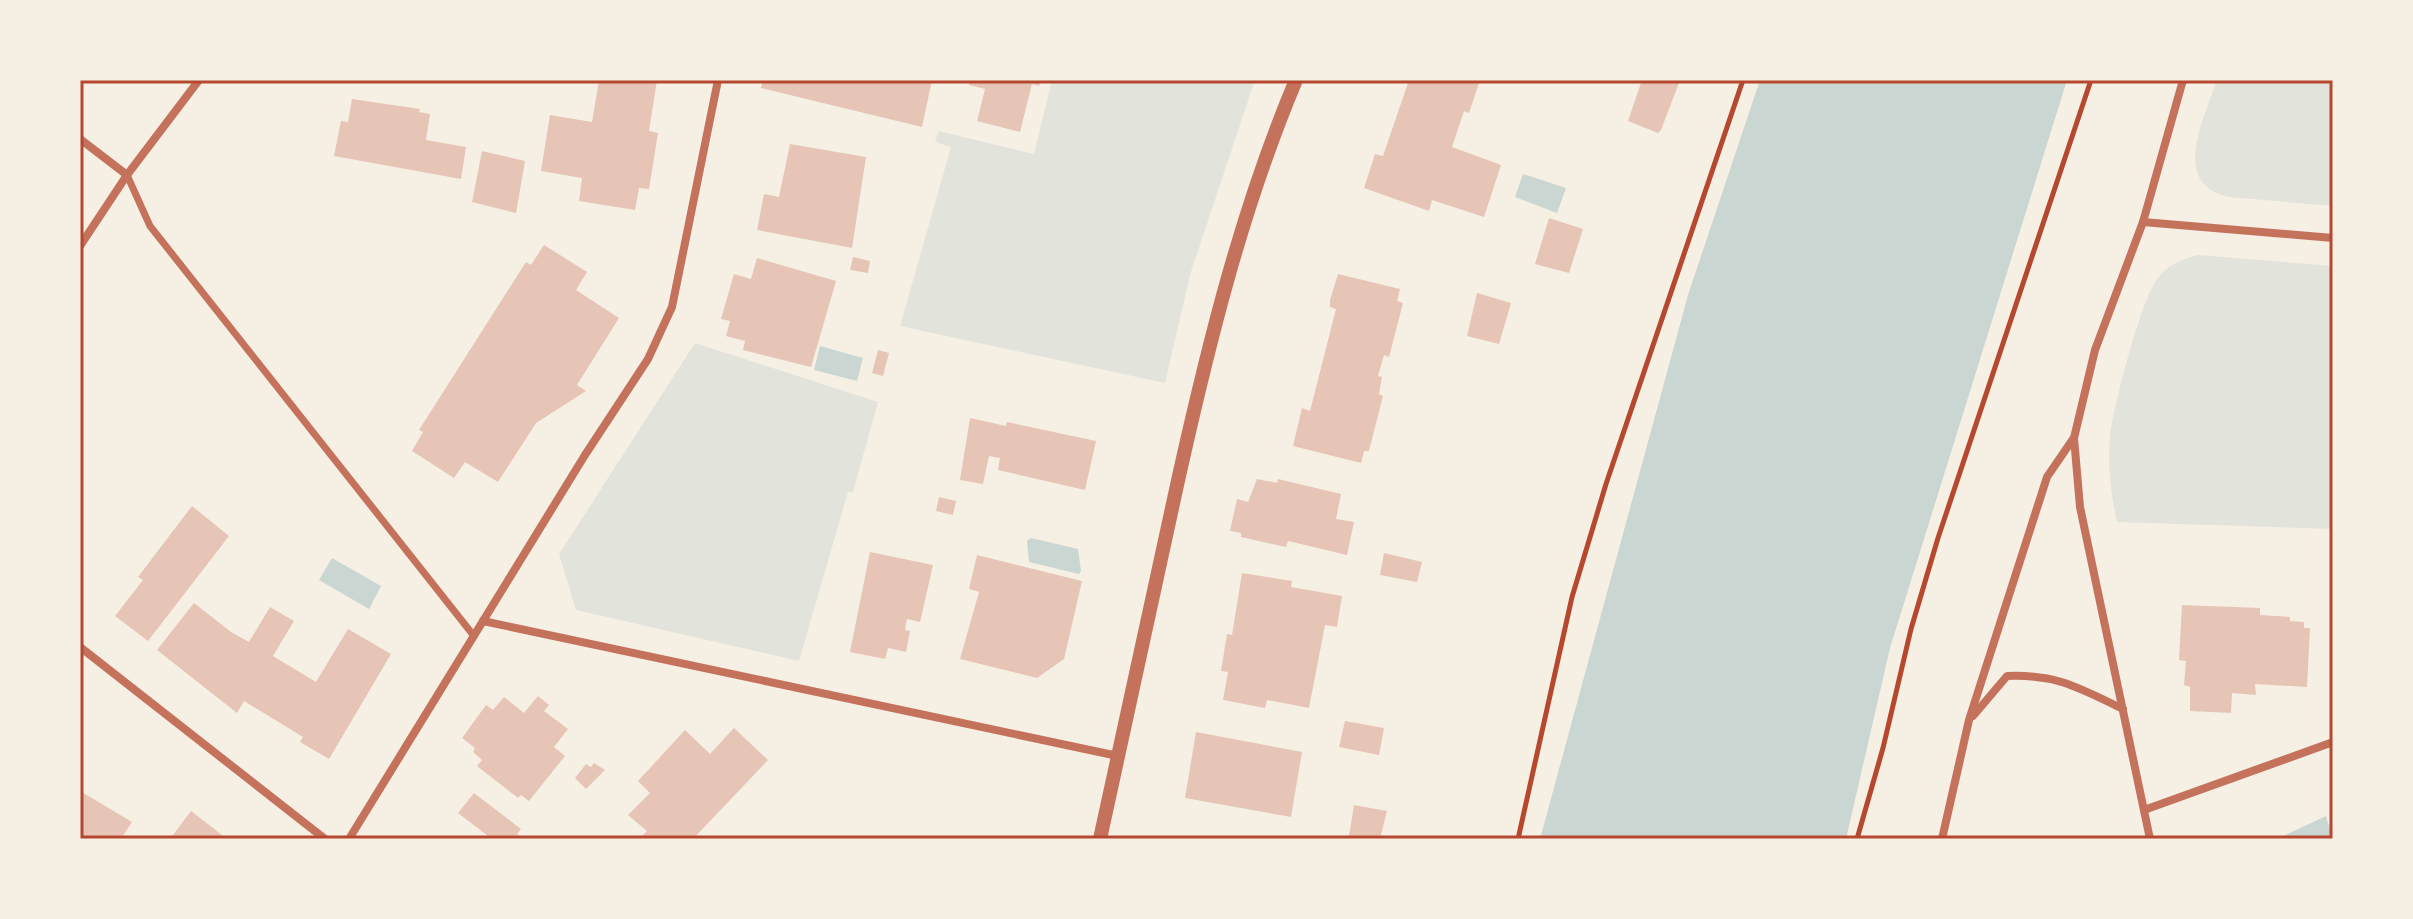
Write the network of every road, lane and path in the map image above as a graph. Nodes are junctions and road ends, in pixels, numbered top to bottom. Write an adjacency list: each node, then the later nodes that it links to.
1 (199, 80): 8 (street)
2 (718, 80): 13 (street)
3 (1296, 80): 19 (street)
4 (1743, 80): 24 (path)
5 (2091, 80): 25 (path)
6 (2183, 80): 9 (street)
7 (80, 139): 8 (street)
8 (127, 175): 11 (street); 14 (street)
9 (2143, 222): 10 (street); 12 (street)
10 (2333, 238)
11 (80, 246)
12 (2074, 438): 16 (street); 17 (street)
13 (483, 621): 14 (street); 19 (street)
14 (474, 636): 22 (street)
15 (80, 647): 21 (street)
16 (2123, 709): 17 (street); 20 (street)
17 (1969, 720): 26 (street)
18 (2333, 742): 20 (street)
19 (1118, 756): 23 (street)
20 (2144, 810): 27 (street)
21 (325, 839)
22 (349, 839)
23 (1100, 839)
24 (1518, 839)
25 (1857, 839)
26 (1942, 839)
27 (2150, 839)

